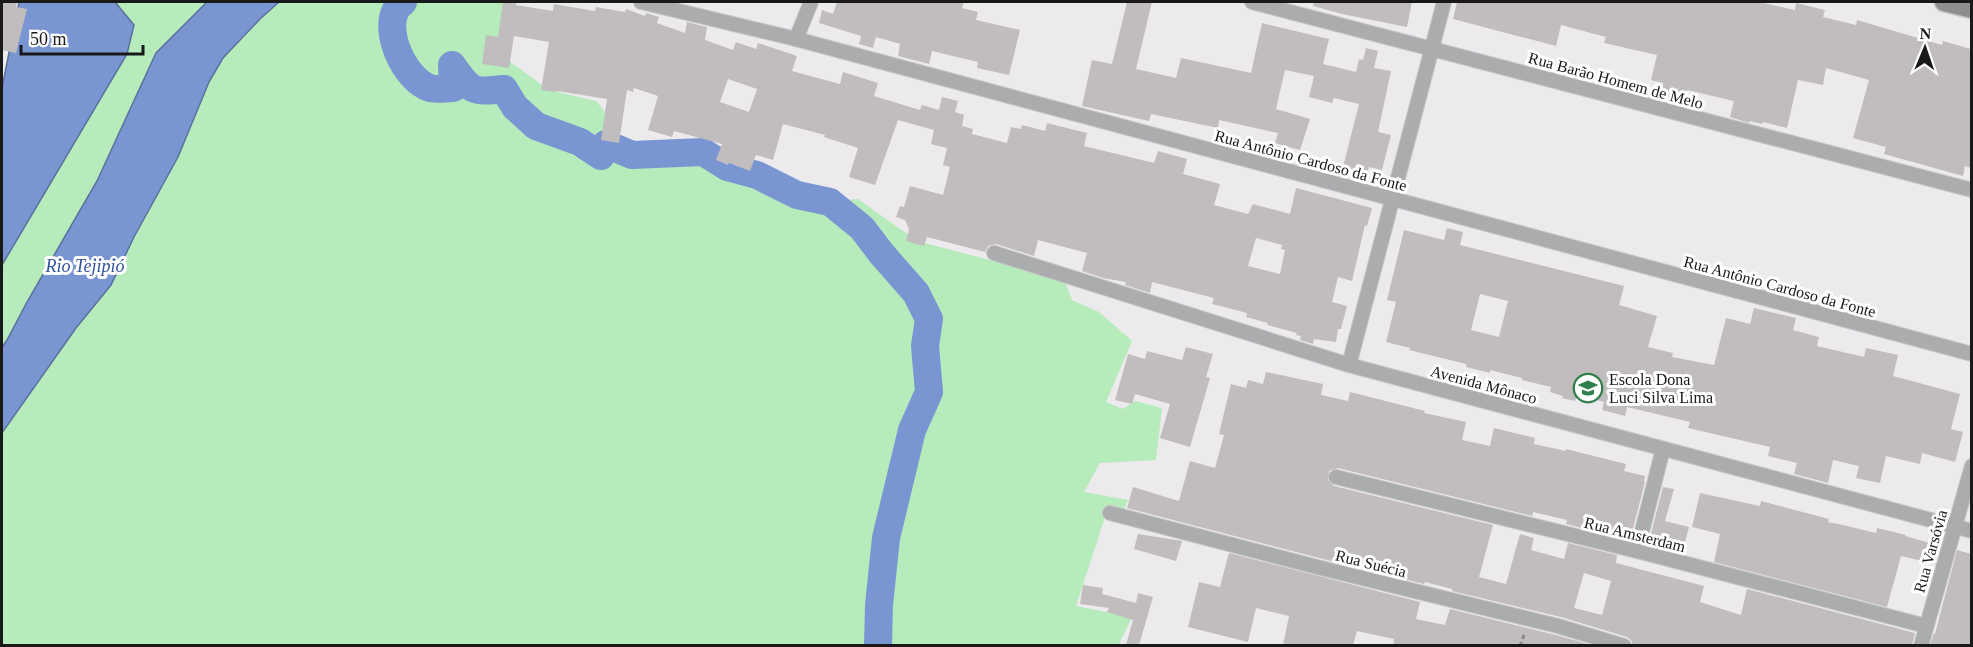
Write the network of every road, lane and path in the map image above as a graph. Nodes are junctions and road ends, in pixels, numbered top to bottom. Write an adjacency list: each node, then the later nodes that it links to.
1 (641, 2): 7 (street, Rua Antônio Cardoso da Fonte)
2 (811, 2): 7 (street)
3 (1252, 2): 8 (street, Rua Barão Homem de Melo)
4 (1444, 2): 8 (street)
5 (1944, 2): 6 (main road)
6 (1971, 9)
7 (796, 39): 10 (street, Rua Antônio Cardoso da Fonte)
8 (1432, 48): 9 (street, Rua Barão Homem de Melo); 10 (street)
9 (1971, 190)
10 (1394, 200): 12 (street, Rua Antônio Cardoso da Fonte); 13 (street)
11 (993, 253): 13 (street, Avenida Mônaco)
12 (1971, 354)
13 (1349, 365): 14 (street, Avenida Mônaco)
14 (1663, 449): 18 (street, Avenida Mônaco); 20 (street)
15 (1971, 466): 18 (street, Rua Varsóvia)
16 (1336, 477): 20 (street, Rua Amsterdam)
17 (1110, 513): 22 (street, Rua Suécia)
18 (1955, 527): 19 (street, Avenida Mônaco); 21 (street, Rua Varsóvia)
19 (1971, 531)
20 (1636, 550): 21 (street, Rua Amsterdam)
21 (1926, 626): 23 (street, Rua Varsóvia)
22 (1624, 645)
23 (1921, 645)

